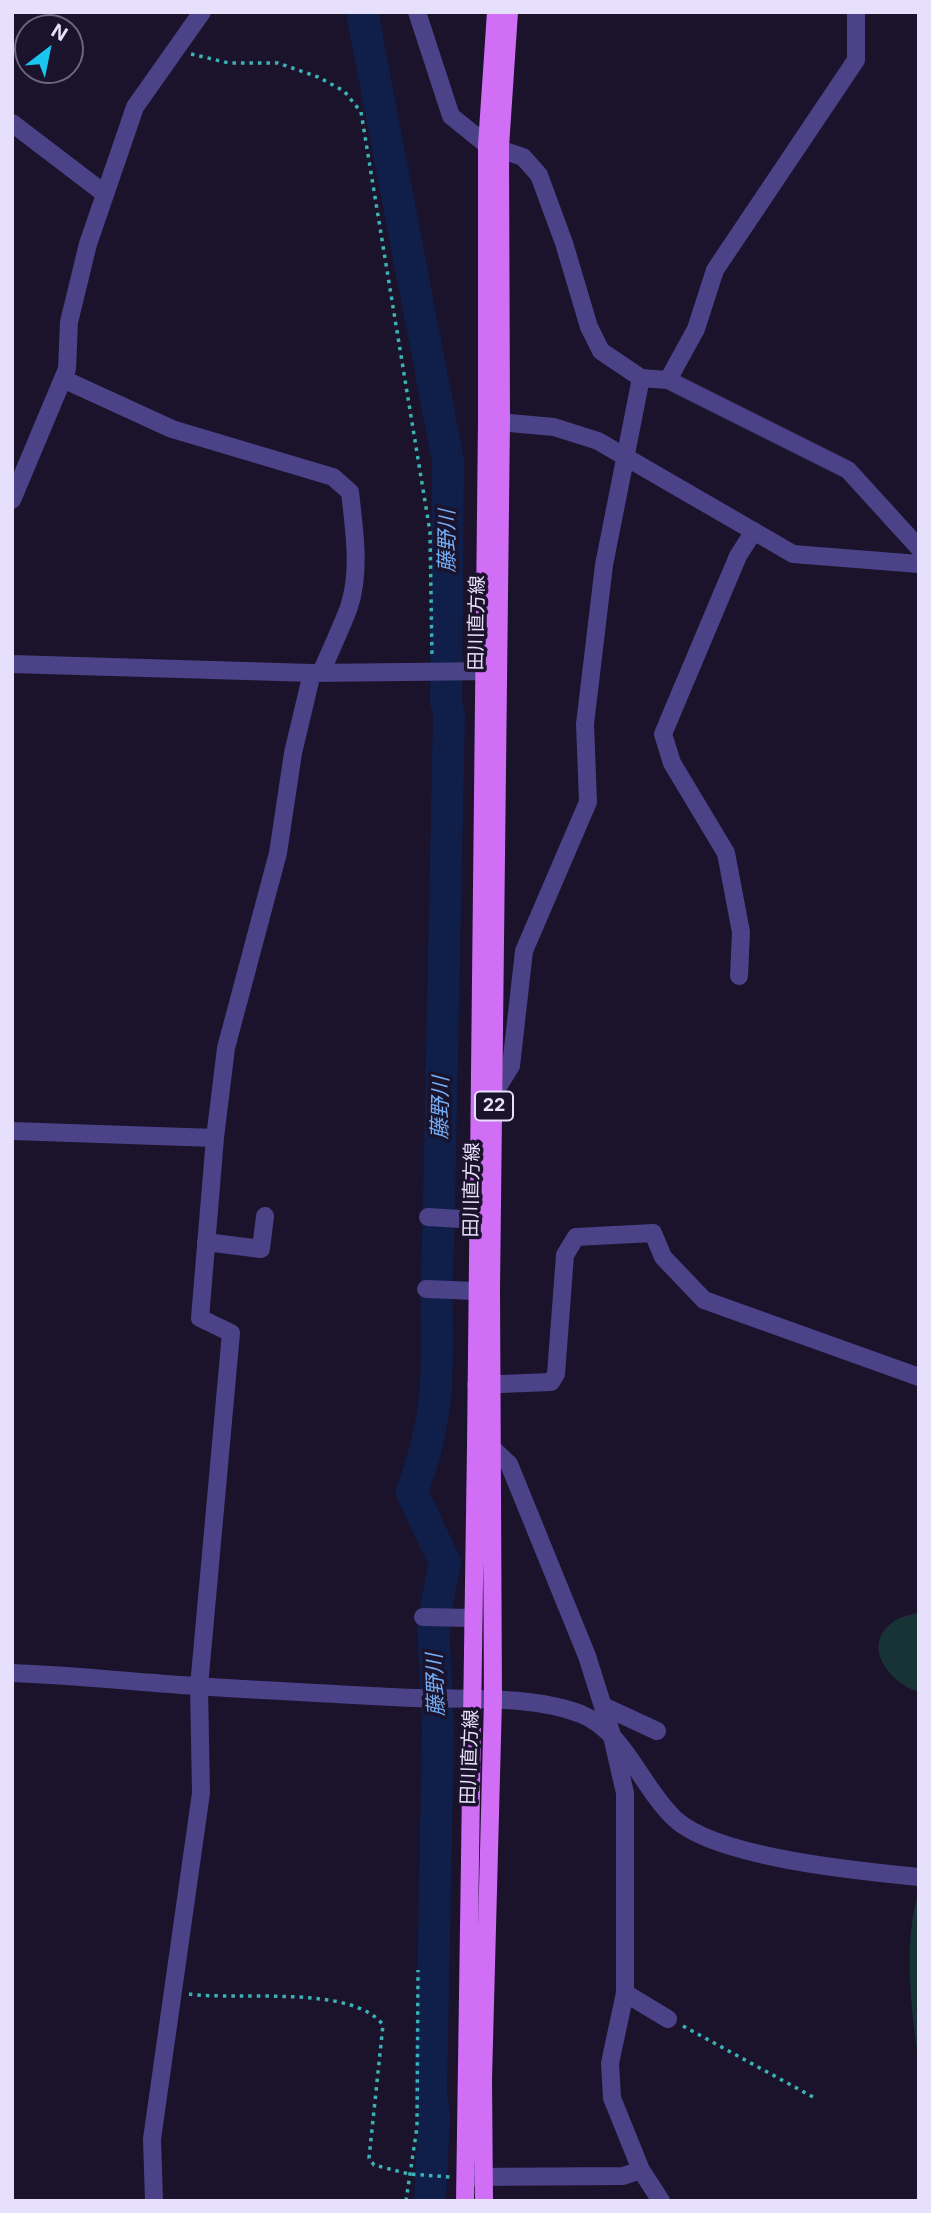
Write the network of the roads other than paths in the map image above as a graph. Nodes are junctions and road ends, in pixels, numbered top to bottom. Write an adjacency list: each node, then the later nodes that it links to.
1 (202, 12): 8 (street)
2 (417, 12): 7 (street)
3 (496, 12): 7 (main road, 田川直方線 / 22)
4 (509, 12): 7 (main road, 田川直方線 / 22)
5 (856, 12): 11 (street)
6 (12, 123): 8 (street)
7 (493, 146): 9 (street); 12 (main road, 田川直方線 / 22)
8 (105, 194): 10 (street)
9 (641, 378): 11 (street); 13 (street)
10 (63, 379): 14 (street); 20 (street)
11 (668, 380): 16 (street)
12 (494, 421): 13 (street); 19 (main road, 田川直方線 / 22)
13 (624, 454): 15 (street); 22 (street)
14 (12, 500)
15 (754, 531): 17 (street); 21 (street)
16 (919, 548)
17 (919, 564)
18 (12, 664): 20 (street)
19 (488, 671): 20 (street); 22 (main road, 田川直方線 / 22)
20 (316, 673): 24 (street)
21 (739, 976)
22 (486, 1093): 27 (main road, 田川直方線 / 22); 32 (main road, 田川直方線 / 22)
23 (12, 1131): 24 (street)
24 (215, 1138): 28 (street)
25 (265, 1216): 28 (street)
26 (428, 1217): 27 (street)
27 (476, 1220): 30 (main road, 田川直方線 / 22)
28 (206, 1242): 37 (street)
29 (426, 1289): 30 (street)
30 (475, 1291): 32 (main road, 田川直方線 / 22)
31 (919, 1377): 32 (street)
32 (484, 1384): 33 (main road, 田川直方線 / 22); 35 (main road, 田川直方線 / 22)
33 (493, 1449): 39 (main road, 田川直方線 / 22); 40 (street)
34 (423, 1617): 35 (street)
35 (471, 1618): 38 (main road, 田川直方線 / 22)
36 (12, 1674): 37 (street)
37 (200, 1686): 38 (street); 49 (street)
38 (467, 1700): 39 (street); 48 (main road, 田川直方線 / 22)
39 (493, 1700): 42 (street); 47 (main road, 田川直方線 / 22)
40 (603, 1706): 41 (street); 42 (street)
41 (657, 1731)
42 (611, 1732): 43 (street); 44 (street)
43 (919, 1877)
44 (625, 1993): 45 (street); 46 (street)
45 (668, 2019)
46 (641, 2170): 47 (street); 52 (street)
47 (485, 2175): 48 (street); 51 (main road, 田川直方線 / 22)
48 (458, 2177): 50 (main road, 田川直方線 / 22)
49 (154, 2201)
50 (464, 2201)
51 (484, 2201)
52 (661, 2201)

